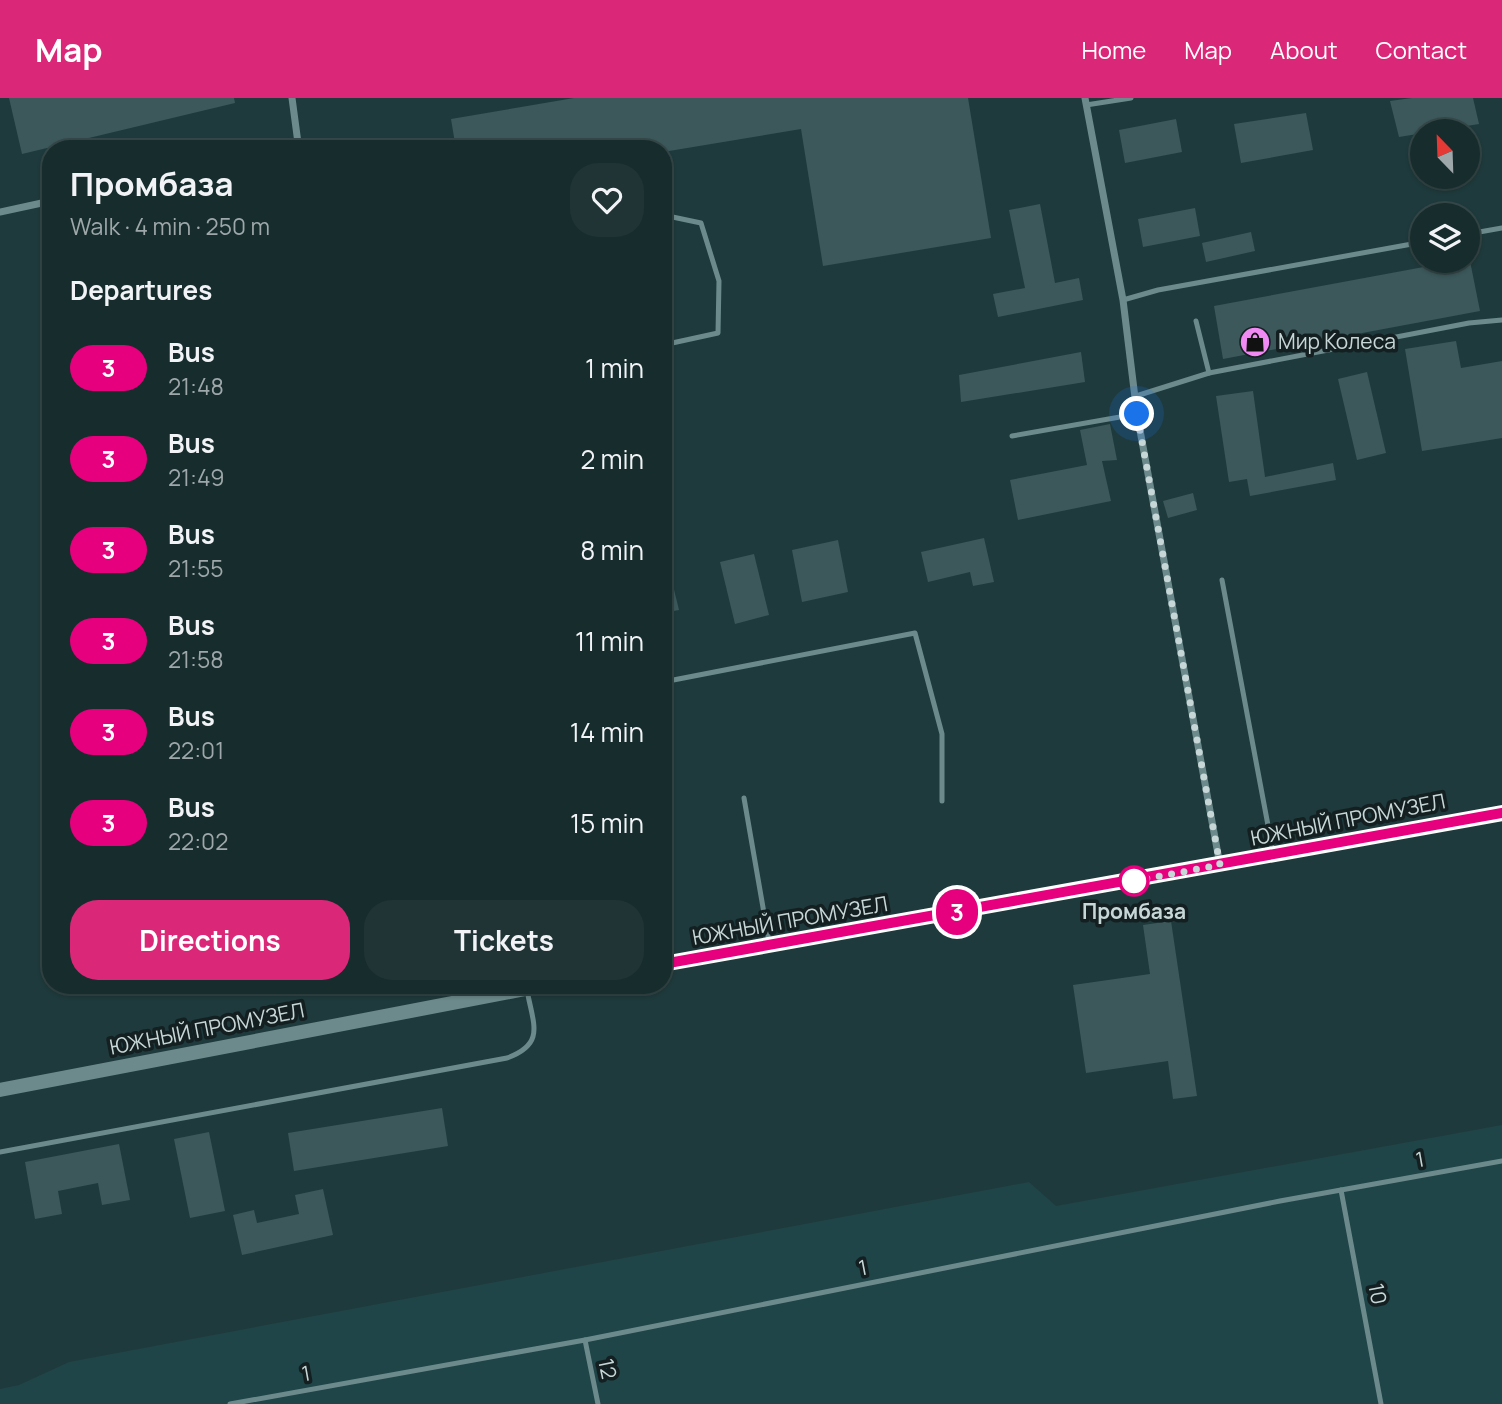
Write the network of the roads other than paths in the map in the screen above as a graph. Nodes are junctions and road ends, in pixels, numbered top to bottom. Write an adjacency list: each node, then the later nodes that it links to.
1 (292, 98): 4 (street)
2 (1131, 98): 3 (lane)
3 (1086, 102): 11 (street)
4 (299, 140)
5 (42, 203): 6 (street)
6 (0, 212)
7 (672, 217): 14 (lane)
8 (1502, 228): 9 (lane)
9 (1480, 232)
10 (1410, 244): 11 (lane)
11 (1123, 300): 16 (street)
12 (1502, 320): 15 (lane)
13 (1196, 321): 15 (lane)
14 (672, 343)
15 (1209, 373): 16 (lane)
16 (1136, 396): 17 (street)
17 (1137, 414): 18 (lane); 25 (street)
18 (1012, 436)
19 (1222, 580): 24 (lane)
20 (672, 680): 22 (lane)
21 (744, 798): 26 (lane)
22 (942, 801)
23 (1502, 813): 24 (street, ЮЖНЫЙ ПРОМУЗЕЛ)
24 (1274, 856): 25 (street, ЮЖНЫЙ ПРОМУЗЕЛ)
25 (1220, 865): 26 (street, ЮЖНЫЙ ПРОМУЗЕЛ)
26 (770, 945): 27 (street, ЮЖНЫЙ ПРОМУЗЕЛ)
27 (672, 962)
28 (457, 994): 31 (lane)
29 (498, 994): 31 (street, ЮЖНЫЙ ПРОМУЗЕЛ)
30 (527, 994): 33 (lane)
31 (459, 1001): 32 (street, ЮЖНЫЙ ПРОМУЗЕЛ)
32 (0, 1090)
33 (0, 1152)
34 (1502, 1161): 35 (lane, 1 / 1)
35 (1341, 1190): 36 (lane, 1 / 1); 39 (lane, 10 / 10)
36 (585, 1340): 37 (lane, 1 / 1); 38 (lane, 12 / 12)
37 (230, 1404)
38 (598, 1404)
39 (1381, 1404)

